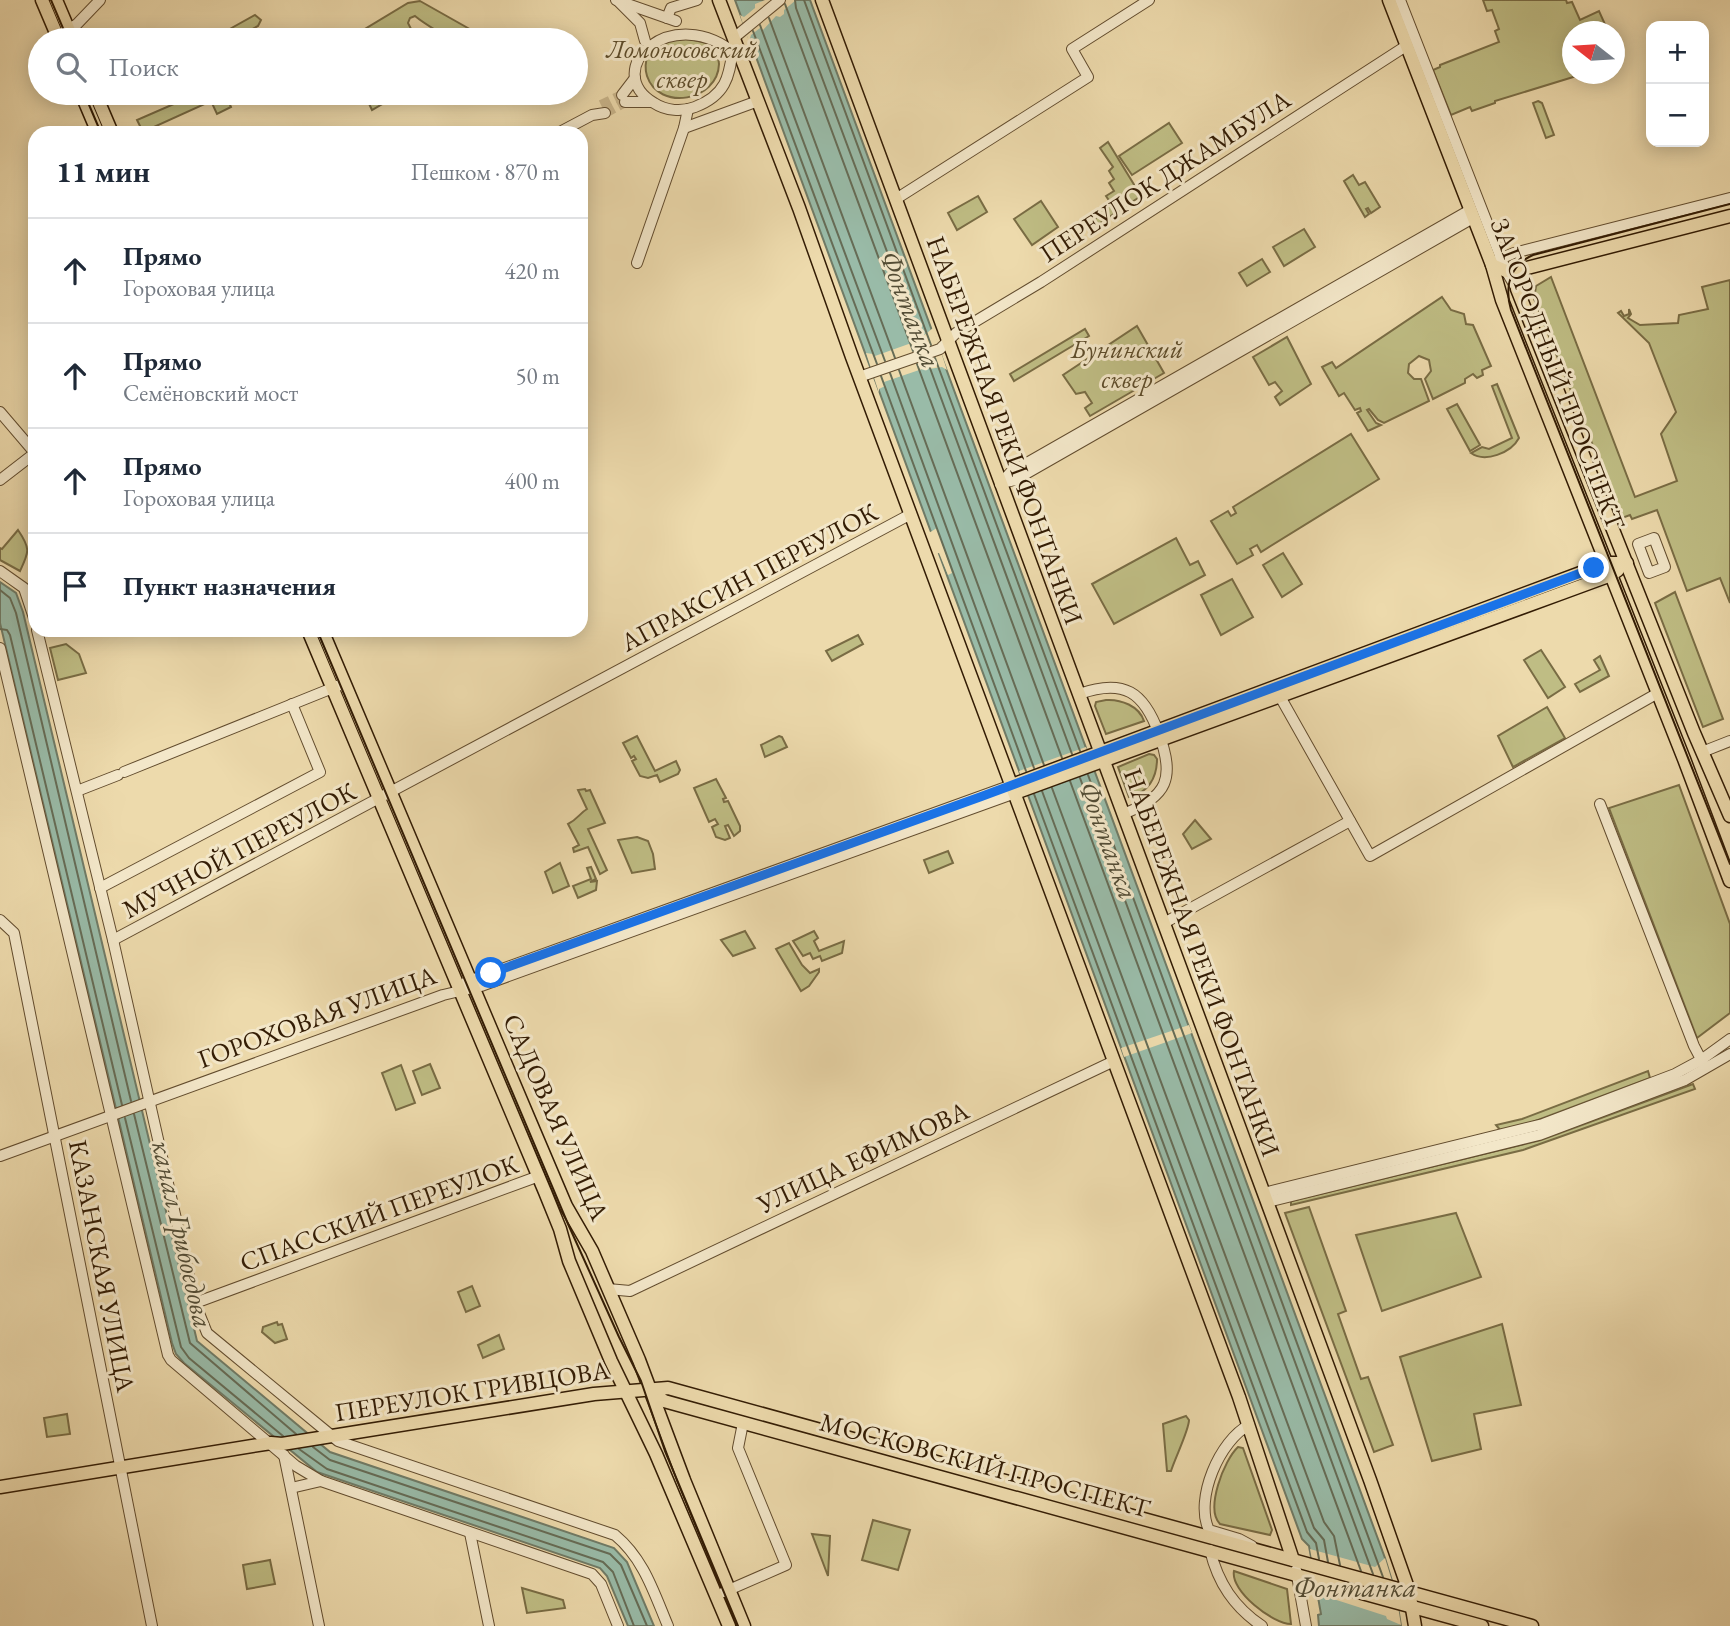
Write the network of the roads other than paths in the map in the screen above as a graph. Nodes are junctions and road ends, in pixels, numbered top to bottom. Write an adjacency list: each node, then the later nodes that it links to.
1 (42, 0): 13 (main road)
2 (56, 0): 14 (main road)
3 (100, 0): 15 (street)
4 (697, 0): 11 (street)
5 (719, 0): 17 (main road)
6 (780, 0): 17 (street)
7 (822, 0): 33 (main road, НАБЕРЕЖНАЯ РЕКИ ФОНТАНКИ)
8 (1149, 0): 33 (street)
9 (1389, 0): 19 (main road, ЗАГОРОДНЫЙ ПРОСПЕКТ)
10 (1400, 0): 36 (street, ЗАГОРОДНЫЙ ПРОСПЕКТ)
11 (617, 1): 18 (street)
12 (708, 27): 17 (street)
13 (59, 28)
14 (62, 28)
15 (73, 28)
16 (653, 32): 18 (street)
17 (737, 38): 21 (main road); 25 (street)
18 (645, 41): 20 (street)
19 (1406, 46): 34 (main road, ЗАГОРОДНЫЙ ПРОСПЕКТ); 39 (street, ПЕРЕУЛОК ДЖАМБУЛА)
20 (635, 78): 22 (street); 22 (street)
21 (758, 101): 27 (street); 40 (main road)
22 (652, 102): 25 (street)
23 (86, 105): 28 (main road)
24 (100, 105): 29 (main road)
25 (688, 108): 27 (street); 31 (street)
26 (603, 109): 30 (street)
27 (707, 120): 31 (street)
28 (95, 126)
29 (109, 126)
30 (571, 126)
31 (684, 128): 37 (street)
32 (1730, 198): 36 (street)
33 (896, 199): 39 (main road, НАБЕРЕЖНАЯ РЕКИ ФОНТАНКИ)
34 (1472, 214): 36 (main road, ЗАГОРОДНЫЙ ПРОСПЕКТ); 45 (street)
35 (1730, 216): 38 (main road)
36 (1496, 261): 38 (main road); 49 (main road, ЗАГОРОДНЫЙ ПРОСПЕКТ)
37 (637, 263)
38 (1512, 270): 48 (main road, ЗАГОРОДНЫЙ ПРОСПЕКТ)
39 (944, 345): 40 (street, ПЕРЕУЛОК ДЖАМБУЛА); 45 (main road, НАБЕРЕЖНАЯ РЕКИ ФОНТАНКИ)
40 (859, 377): 46 (main road)
41 (0, 412): 42 (street)
42 (28, 445)
43 (28, 458): 44 (street)
44 (0, 480)
45 (1000, 484): 59 (main road, НАБЕРЕЖНАЯ РЕКИ ФОНТАНКИ)
46 (911, 514): 65 (main road); 67 (street, АПРАКСИН ПЕРЕУЛОК)
47 (1643, 558): 48 (street)
48 (1627, 564): 49 (main road); 63 (main road, ЗАГОРОДНЫЙ ПРОСПЕКТ)
49 (1609, 569): 57 (main road); 58 (main road, ЗАГОРОДНЫЙ ПРОСПЕКТ)
50 (0, 571): 51 (street)
51 (28, 600)
52 (39, 637): 66 (street)
53 (312, 637): 56 (main road, САДОВАЯ УЛИЦА)
54 (324, 637): 56 (main road, САДОВАЯ УЛИЦА)
55 (0, 648): 84 (street)
56 (339, 685): 60 (street); 67 (main road, САДОВАЯ УЛИЦА)
57 (1278, 691): 61 (main road); 71 (street)
58 (1658, 692): 71 (street); 72 (main road, ЗАГОРОДНЫЙ ПРОСПЕКТ)
59 (1079, 694): 61 (street); 64 (main road, НАБЕРЕЖНАЯ РЕКИ ФОНТАНКИ)
60 (292, 704): 66 (street); 73 (street)
61 (1160, 735): 64 (main road); 69 (street)
62 (1730, 741): 63 (street)
63 (1702, 752): 70 (main road, ЗАГОРОДНЫЙ ПРОСПЕКТ)
64 (1096, 758): 65 (main road); 69 (main road, НАБЕРЕЖНАЯ РЕКИ ФОНТАНКИ)
65 (1018, 787): 77 (street, ГОРОХОВАЯ УЛИЦА); 81 (main road)
66 (77, 791): 73 (street)
67 (385, 795): 76 (street, МУЧНОЙ ПЕРЕУЛОК); 77 (main road, САДОВАЯ УЛИЦА); 78 (main road, САДОВАЯ УЛИЦА)
68 (1600, 804): 82 (street)
69 (1123, 814): 75 (main road, НАБЕРЕЖНАЯ РЕКИ ФОНТАНКИ)
70 (1730, 816)
71 (1350, 821): 75 (street)
72 (1730, 881)
73 (100, 888): 76 (street)
74 (0, 920): 85 (street, КАЗАНСКАЯ УЛИЦА)
75 (1164, 923): 88 (main road, НАБЕРЕЖНАЯ РЕКИ ФОНТАНКИ)
76 (113, 940): 83 (street)
77 (472, 984): 78 (street, ГОРОХОВАЯ УЛИЦА); 89 (main road, САДОВАЯ УЛИЦА)
78 (459, 988): 83 (street, ГОРОХОВАЯ УЛИЦА); 87 (main road, САДОВАЯ УЛИЦА)
79 (1730, 1039): 82 (street)
80 (1730, 1054): 82 (street)
81 (1114, 1061): 90 (street, УЛИЦА ЕФИМОВА); 98 (main road)
82 (1704, 1064): 88 (street)
83 (144, 1101): 84 (street, ГОРОХОВАЯ УЛИЦА); 91 (street)
84 (113, 1112): 85 (street); 101 (street)
85 (54, 1134): 86 (street); 102 (street, КАЗАНСКАЯ УЛИЦА)
86 (0, 1153)
87 (539, 1176): 91 (street, СПАССКИЙ ПЕРЕУЛОК); 93 (main road, САДОВАЯ УЛИЦА)
88 (1265, 1198): 112 (main road, НАБЕРЕЖНАЯ РЕКИ ФОНТАНКИ)
89 (608, 1289): 90 (street); 92 (main road, САДОВАЯ УЛИЦА)
90 (630, 1292): 92 (street)
91 (195, 1303): 99 (street)
92 (620, 1314): 94 (main road, САДОВАЯ УЛИЦА)
93 (602, 1340): 94 (main road, САДОВАЯ УЛИЦА); 95 (main road)
94 (637, 1390): 95 (main road, ПЕРЕУЛОК ГРИВЦОВА); 96 (main road, МОСКОВСКИЙ ПРОСПЕКТ); 100 (main road); 108 (main road, МОСКОВСКИЙ ПРОСПЕКТ); 113 (main road, САДОВАЯ УЛИЦА)
95 (594, 1394): 99 (main road, ПЕРЕУЛОК ГРИВЦОВА)
96 (683, 1406): 97 (main road, МОСКОВСКИЙ ПРОСПЕКТ); 100 (main road)
97 (743, 1423): 107 (main road, МОСКОВСКИЙ ПРОСПЕКТ); 111 (street)
98 (1249, 1425): 108 (street); 109 (main road)
99 (331, 1437): 101 (main road, ПЕРЕУЛОК ГРИВЦОВА); 119 (street)
100 (669, 1442): 111 (main road)
101 (279, 1447): 102 (main road); 103 (street); 105 (street)
102 (121, 1469): 104 (main road); 115 (street, КАЗАНСКАЯ УЛИЦА)
103 (321, 1481): 105 (street); 106 (street)
104 (0, 1488)
105 (291, 1488): 116 (street)
106 (470, 1533): 117 (street); 118 (street)
107 (1210, 1550): 110 (main road, МОСКОВСКИЙ ПРОСПЕКТ); 122 (street)
108 (1262, 1551): 109 (main road, МОСКОВСКИЙ ПРОСПЕКТ)
109 (1293, 1560): 110 (street); 112 (main road, МОСКОВСКИЙ ПРОСПЕКТ)
110 (1297, 1574): 114 (main road, МОСКОВСКИЙ ПРОСПЕКТ); 123 (street)
111 (729, 1590): 113 (street); 121 (main road)
112 (1409, 1591): 114 (main road, НАБЕРЕЖНАЯ РЕКИ ФОНТАНКИ); 126 (main road)
113 (716, 1596): 120 (main road, САДОВАЯ УЛИЦА)
114 (1406, 1606): 124 (main road, НАБЕРЕЖНАЯ РЕКИ ФОНТАНКИ); 125 (main road)
115 (152, 1626)
116 (319, 1626)
117 (489, 1626)
118 (618, 1626)
119 (668, 1626)
120 (729, 1626)
121 (744, 1626)
122 (1262, 1626)
123 (1306, 1626)
124 (1415, 1626)
125 (1482, 1626)
126 (1532, 1626)

